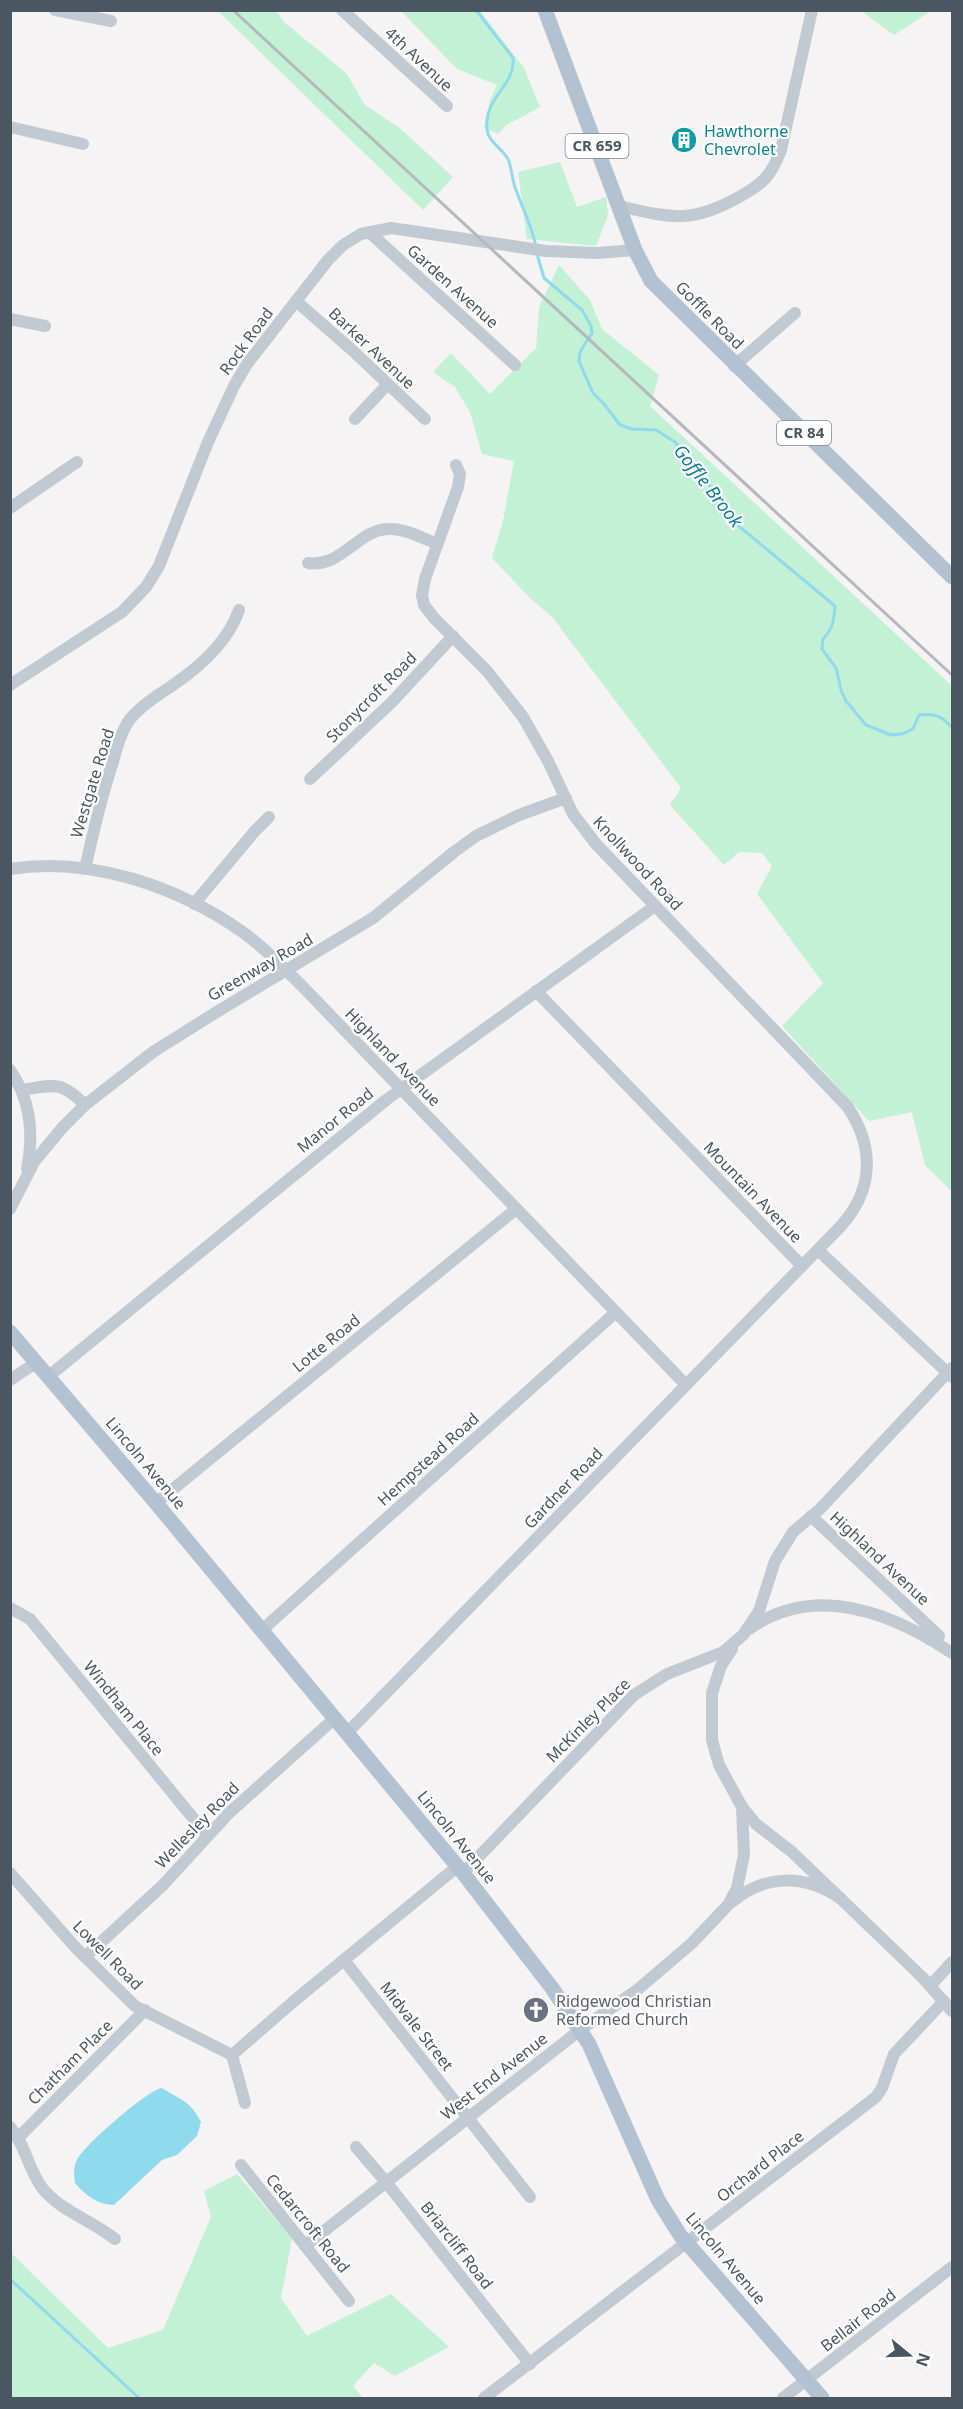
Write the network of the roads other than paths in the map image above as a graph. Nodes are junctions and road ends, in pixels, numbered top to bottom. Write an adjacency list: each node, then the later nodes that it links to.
1 (55, 10): 5 (street)
2 (342, 10): 6 (street, 4th Avenue)
3 (545, 10): 9 (main road, Goffle Road / CR 659)
4 (812, 10): 9 (street)
5 (111, 21)
6 (447, 106)
7 (10, 127): 8 (street)
8 (83, 144)
9 (619, 206): 11 (main road, Goffle Road / CR 659)
10 (369, 232): 11 (street, Rock Road); 13 (street, Rock Road); 17 (street, Garden Avenue)
11 (635, 250): 12 (main road, Goffle Road / CR 659)
12 (651, 281): 18 (main road, Goffle Road / CR 84)
13 (296, 301): 19 (street, Barker Avenue); 30 (street, Rock Road)
14 (795, 313): 18 (street)
15 (10, 319): 16 (street)
16 (45, 326)
17 (515, 365)
18 (734, 366): 27 (main road, Goffle Road / CR 84)
19 (387, 385): 20 (street); 21 (street, Barker Avenue)
20 (355, 419)
21 (425, 419)
22 (77, 462): 24 (street)
23 (456, 465): 25 (street, Knollwood Road)
24 (10, 508)
25 (437, 544): 26 (street); 29 (street, Knollwood Road)
26 (308, 563)
27 (952, 577)
28 (239, 610): 35 (street, Westgate Road)
29 (453, 636): 31 (street, Stonycroft Road); 32 (street, Knollwood Road)
30 (10, 685)
31 (310, 778)
32 (566, 798): 37 (street, Knollwood Road); 38 (street, Greenway Road)
33 (269, 818): 36 (street)
34 (10, 869): 35 (street, Highland Avenue)
35 (85, 869): 36 (street, Highland Avenue)
36 (194, 904): 38 (street, Highland Avenue)
37 (655, 906): 39 (street, Manor Road); 47 (street, Knollwood Road)
38 (286, 970): 41 (street, Highland Avenue); 43 (street, Greenway Road)
39 (536, 992): 41 (street, Manor Road); 48 (street, Mountain Avenue)
40 (10, 1070): 42 (street)
41 (401, 1089): 46 (street, Highland Avenue); 53 (street, Manor Road)
42 (22, 1090): 43 (street); 44 (street)
43 (85, 1105): 44 (street, Greenway Road)
44 (23, 1184): 45 (street, Greenway Road)
45 (10, 1209)
46 (516, 1209): 49 (street, Highland Avenue); 56 (street, Lotte Road)
47 (818, 1250): 48 (street, Mountain Avenue); 52 (street, Mountain Avenue)
48 (802, 1266): 55 (street, Gardner Road)
49 (616, 1312): 55 (street, Highland Avenue); 59 (street, Hempstead Road)
50 (10, 1332): 51 (main road, Lincoln Avenue)
51 (37, 1362): 53 (main road, Lincoln Avenue); 54 (street)
52 (951, 1373): 57 (street, McKinley Place)
53 (49, 1376): 56 (main road, Lincoln Avenue)
54 (10, 1380)
55 (686, 1385): 63 (street, Gardner Road)
56 (156, 1503): 59 (main road, Lincoln Avenue)
57 (811, 1516): 60 (street, McKinley Place); 61 (street, Highland Avenue)
58 (10, 1608): 65 (street, Windham Place)
59 (262, 1630): 62 (main road, Lincoln Avenue)
60 (743, 1635): 61 (street); 64 (street); 66 (street, McKinley Place)
61 (952, 1651)
62 (335, 1718): 63 (main road, Lincoln Avenue); 65 (street, Wellesley Road)
63 (347, 1733): 66 (main road, Lincoln Avenue)
64 (742, 1807): 68 (street); 69 (street, West End Avenue)
65 (207, 1835): 70 (street, Wellesley Road)
66 (461, 1870): 71 (street, McKinley Place); 77 (main road, Lincoln Avenue)
67 (10, 1873): 70 (street, Lowell Road)
68 (841, 1899): 69 (street, West End Avenue); 73 (street, West End Avenue)
69 (728, 1905): 77 (street, West End Avenue)
70 (85, 1957): 75 (street, Lowell Road)
71 (344, 1960): 78 (street, McKinley Place); 80 (street, Midvale Street)
72 (952, 1962): 73 (street)
73 (930, 1986): 74 (street, West End Avenue)
74 (944, 2001): 76 (street, West End Avenue); 87 (street, Orchard Place)
75 (145, 2010): 78 (street, Lowell Road); 81 (street, Chatham Place)
76 (952, 2012)
77 (580, 2030): 80 (street, West End Avenue); 87 (main road, Lincoln Avenue)
78 (232, 2055): 79 (street)
79 (245, 2103)
80 (467, 2118): 84 (street, West End Avenue); 85 (street, Midvale Street)
81 (15, 2132): 86 (street)
82 (356, 2148): 84 (street, Briarcliff Road)
83 (241, 2165): 88 (street, Cedarcroft Road)
84 (386, 2182): 88 (street, West End Avenue); 91 (street, Briarcliff Road)
85 (530, 2198)
86 (115, 2239)
87 (687, 2243): 91 (street, Orchard Place); 92 (main road, Lincoln Avenue)
88 (305, 2246): 90 (street, Cedarcroft Road)
89 (952, 2267): 92 (street, Bellair Road)
90 (349, 2301)
91 (530, 2364): 93 (street, Orchard Place)
92 (806, 2381): 94 (street, Bellair Road); 95 (main road, Lincoln Avenue)
93 (484, 2398)
94 (783, 2398)
95 (822, 2398)

